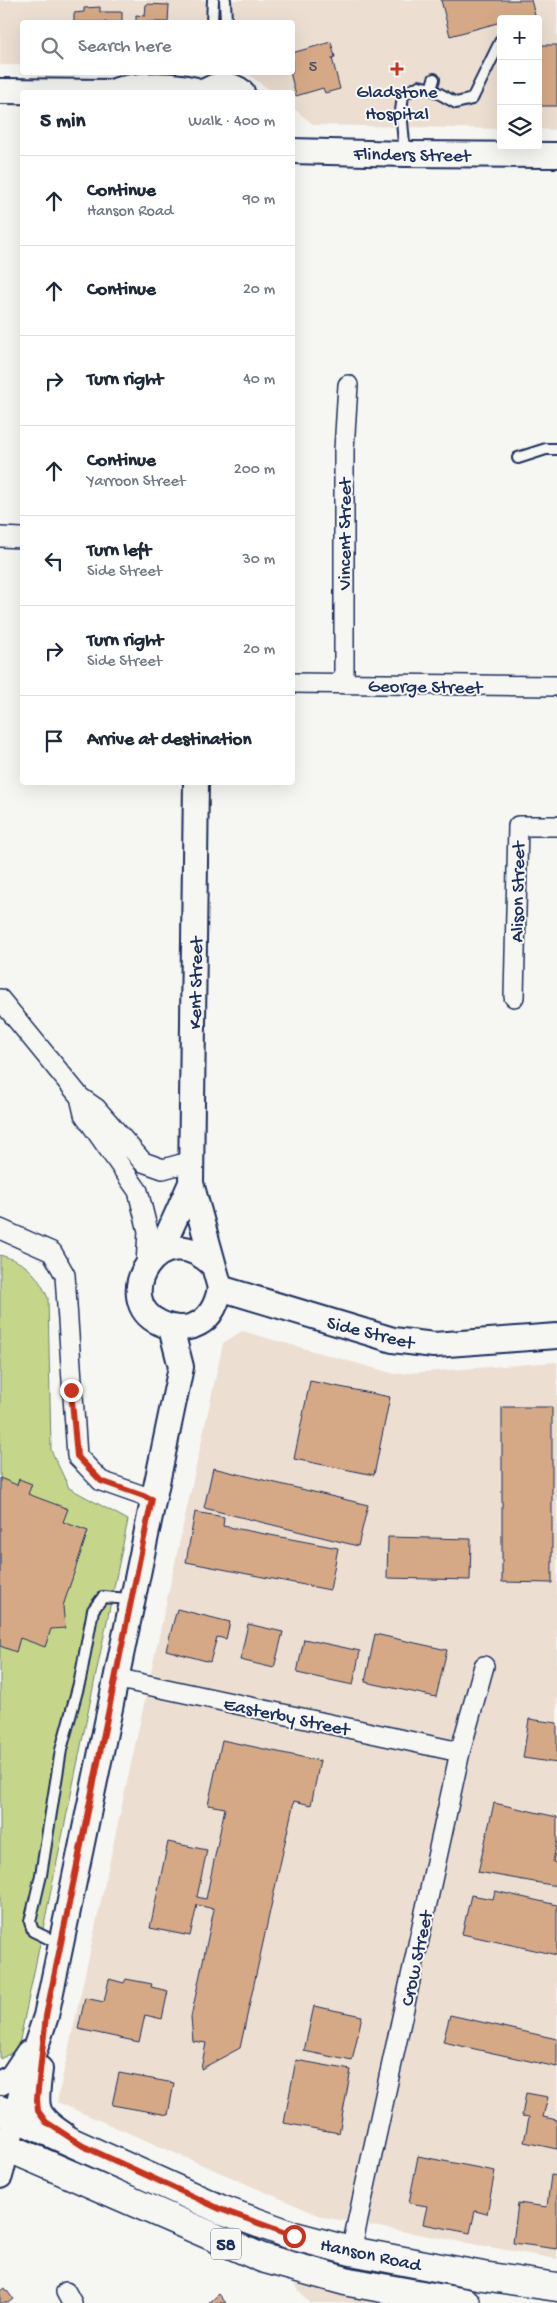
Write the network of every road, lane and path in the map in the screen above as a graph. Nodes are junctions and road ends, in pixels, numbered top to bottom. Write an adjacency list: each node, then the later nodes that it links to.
1 (213, 0): 3 (lane)
2 (225, 0): 4 (lane)
3 (212, 20)
4 (226, 20)
5 (497, 48): 14 (lane)
6 (240, 85): 7 (street)
7 (206, 88): 8 (street)
8 (118, 90)
9 (0, 91): 10 (street)
10 (20, 91)
11 (295, 141): 13 (street, Flinders Street)
12 (295, 151): 13 (street, Flinders Street)
13 (327, 151): 14 (street, Flinders Street)
14 (405, 154): 15 (street, Flinders Street)
15 (557, 155)
16 (348, 385): 22 (street, Vincent Street)
17 (557, 449): 18 (lane)
18 (518, 458)
19 (0, 537): 20 (street)
20 (20, 538)
21 (295, 683): 22 (street, George Street)
22 (344, 684): 23 (street, George Street)
23 (557, 686)
24 (196, 785): 29 (street, Kent Street)
25 (557, 826): 26 (street, Alison Street)
26 (514, 998)
27 (0, 999): 28 (street)
28 (80, 1097): 29 (street); 31 (street)
29 (192, 1172): 31 (street, Kent Street); 32 (street, Kent Street)
30 (0, 1228): 36 (street)
31 (153, 1259): 32 (street); 34 (street)
32 (212, 1265): 33 (street)
33 (220, 1288): 34 (street); 35 (street, Side Street)
34 (170, 1328): 36 (street)
35 (557, 1336)
36 (152, 1499): 37 (street)
37 (132, 1599): 39 (street); 41 (lane)
38 (484, 1666): 40 (street, Crow Street)
39 (115, 1678): 40 (street, Easterby Street); 41 (street)
40 (460, 1752): 48 (street, Crow Street)
41 (60, 1944): 42 (street)
42 (46, 2016): 43 (street); 44 (street); 46 (street)
43 (0, 2083)
44 (8, 2113): 45 (street); 46 (main road, Hanson Road / 58)
45 (4, 2146): 47 (street); 50 (main road, Hanson Road / 58)
46 (83, 2146): 48 (main road, Hanson Road / 58)
47 (0, 2176)
48 (351, 2251): 49 (main road, Hanson Road / 58)
49 (557, 2287)
50 (466, 2303)

